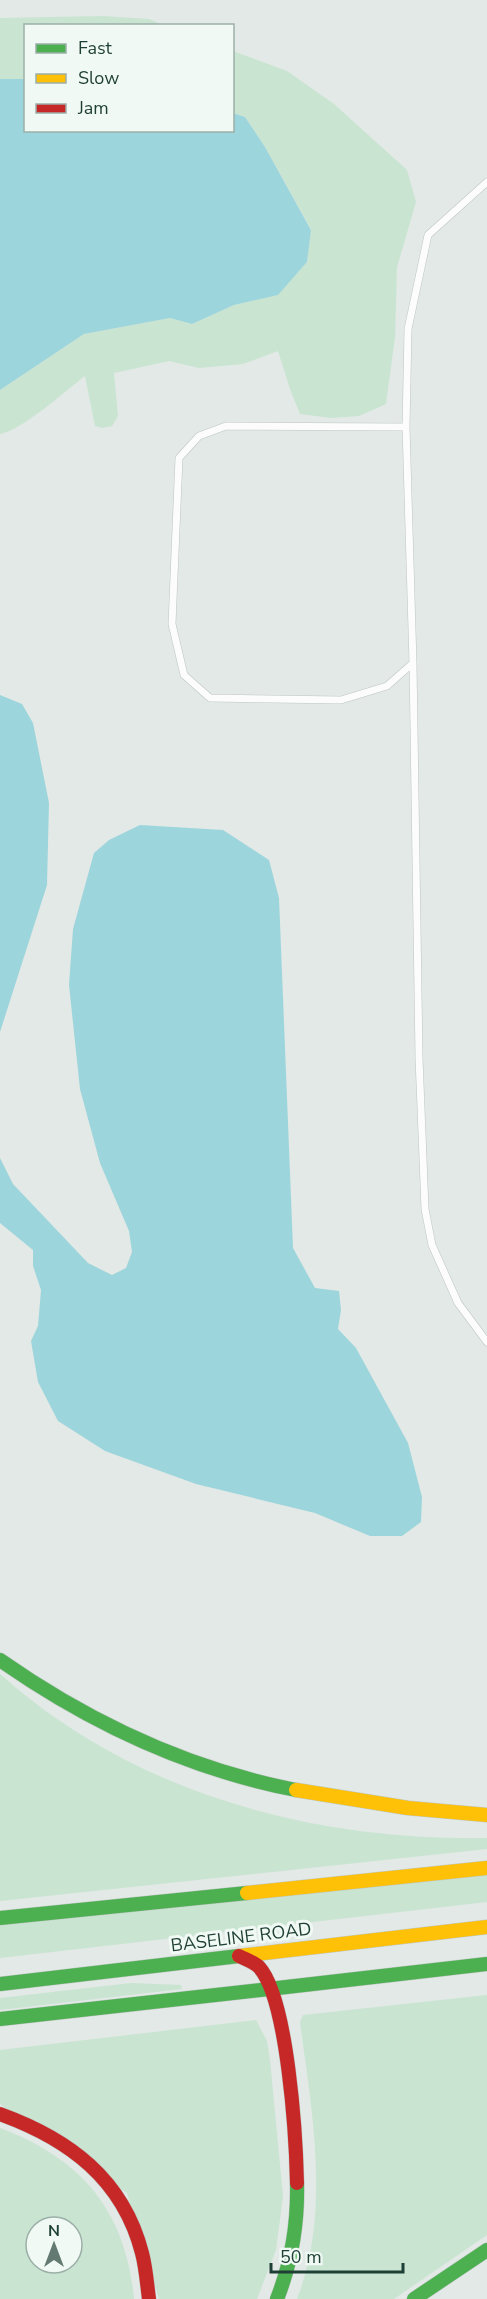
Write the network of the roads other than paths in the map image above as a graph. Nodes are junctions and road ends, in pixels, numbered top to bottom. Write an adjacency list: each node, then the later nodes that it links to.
1 (487, 182): 2 (lane)
2 (406, 427): 3 (lane); 3 (lane)
3 (413, 663): 4 (lane)
4 (487, 1342)
5 (0, 1660): 6 (main road)
6 (487, 1815)
7 (487, 1868): 8 (main road)
8 (0, 1918)
9 (487, 1928): 10 (main road, BASELINE ROAD)
10 (239, 1956): 12 (main road, BASELINE ROAD); 13 (main road)
11 (487, 1964): 13 (main road)
12 (0, 1984)
13 (269, 1989): 14 (main road); 18 (main road)
14 (0, 2019)
15 (0, 2114): 17 (main road)
16 (487, 2250): 19 (main road)
17 (149, 2299)
18 (277, 2299)
19 (414, 2299)

